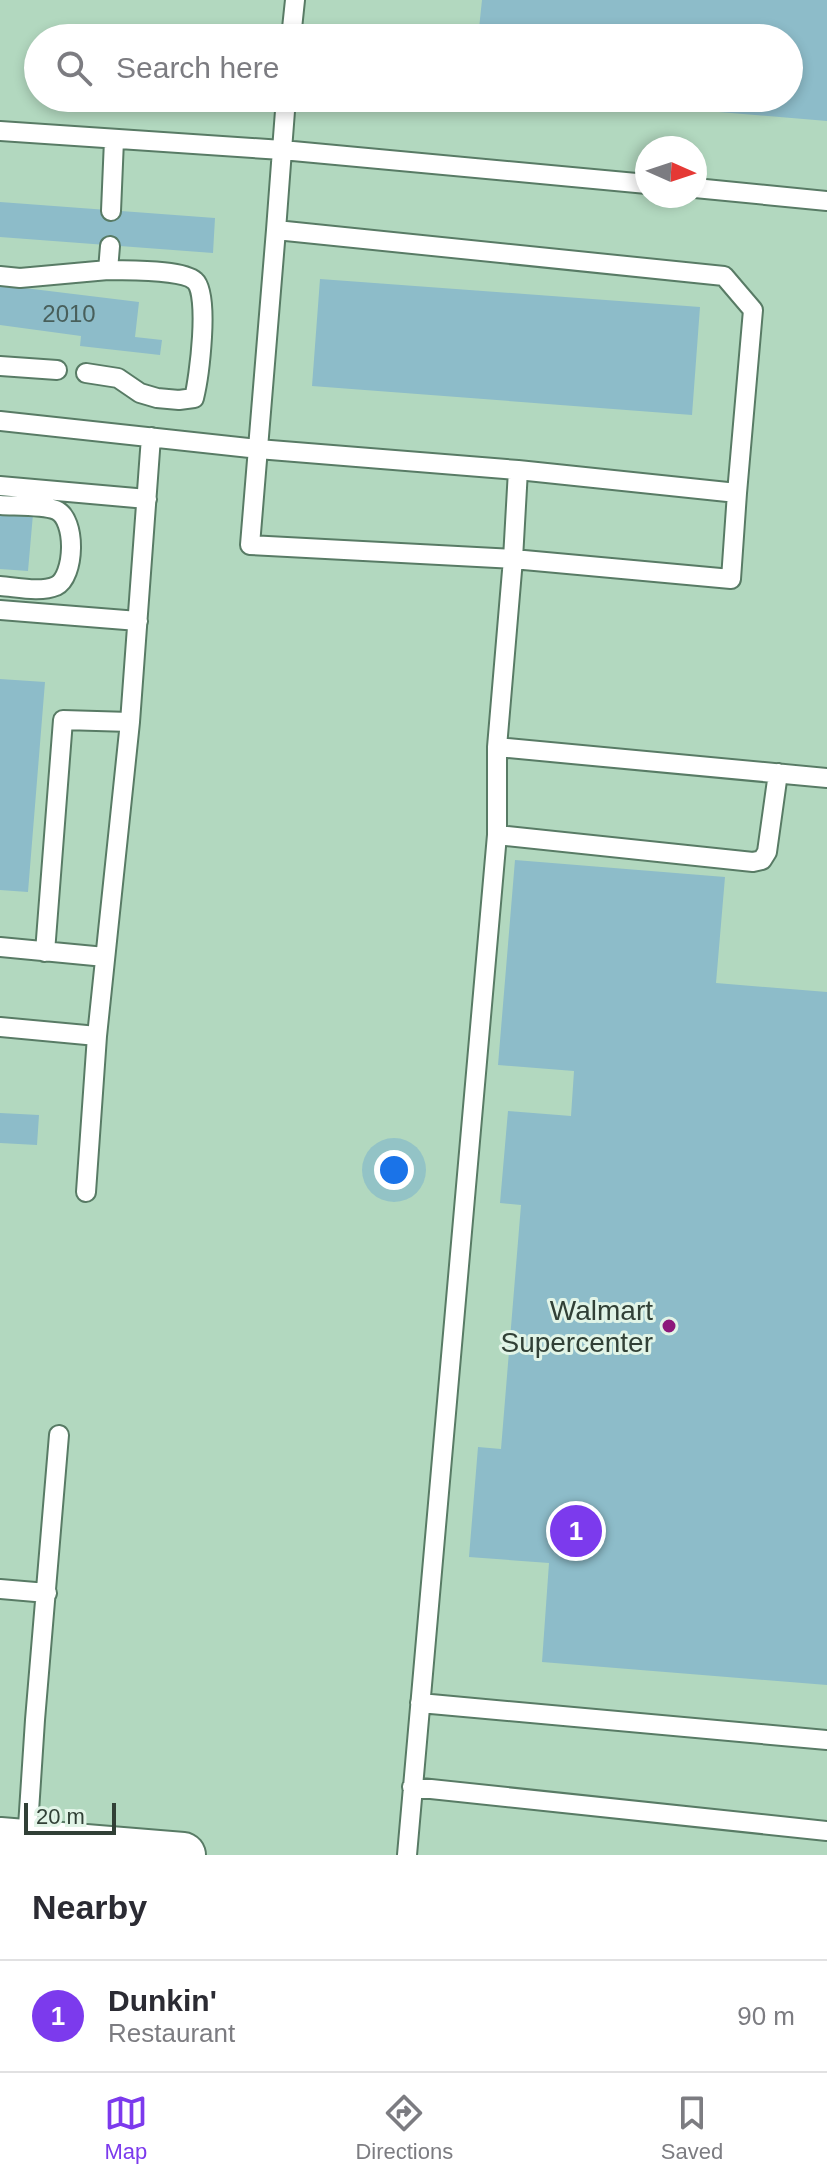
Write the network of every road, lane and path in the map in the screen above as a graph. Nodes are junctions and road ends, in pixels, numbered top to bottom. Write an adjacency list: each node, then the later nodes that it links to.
1 (295, 0): 2 (lane)
2 (292, 24)
3 (285, 112): 6 (lane)
4 (0, 131): 5 (lane)
5 (114, 140): 6 (lane); 10 (lane)
6 (282, 150): 7 (lane); 11 (lane)
7 (635, 183)
8 (707, 189): 9 (lane)
9 (827, 201)
10 (111, 211)
11 (276, 230): 20 (lane); 23 (lane)
12 (110, 246): 13 (lane)
13 (108, 270): 14 (lane); 17 (lane)
14 (0, 276)
15 (0, 366): 16 (lane)
16 (57, 370)
17 (86, 373)
18 (0, 421): 19 (lane)
19 (151, 437): 20 (lane); 24 (lane)
20 (258, 449): 21 (lane); 26 (lane)
21 (518, 470): 23 (lane); 26 (lane)
22 (0, 486): 24 (lane)
23 (737, 493): 26 (lane)
24 (147, 499): 29 (lane)
25 (0, 505): 27 (lane)
26 (513, 559): 31 (lane)
27 (0, 586)
28 (0, 610): 29 (lane)
29 (138, 621): 30 (lane)
30 (130, 722): 36 (lane); 37 (lane)
31 (497, 747): 32 (lane); 34 (lane)
32 (778, 773): 33 (lane); 34 (lane)
33 (827, 778)
34 (497, 835): 44 (lane)
35 (0, 947): 36 (lane)
36 (45, 952): 37 (lane)
37 (105, 957): 39 (lane)
38 (0, 1027): 39 (lane)
39 (97, 1036): 40 (lane)
40 (86, 1192)
41 (59, 1435): 43 (lane)
42 (0, 1589): 43 (lane)
43 (47, 1593): 48 (lane)
44 (420, 1703): 45 (lane); 46 (lane)
45 (827, 1740)
46 (412, 1787): 47 (lane); 50 (lane)
47 (827, 1831)
48 (14, 1841): 49 (street)
49 (183, 1855)
50 (407, 1855)

